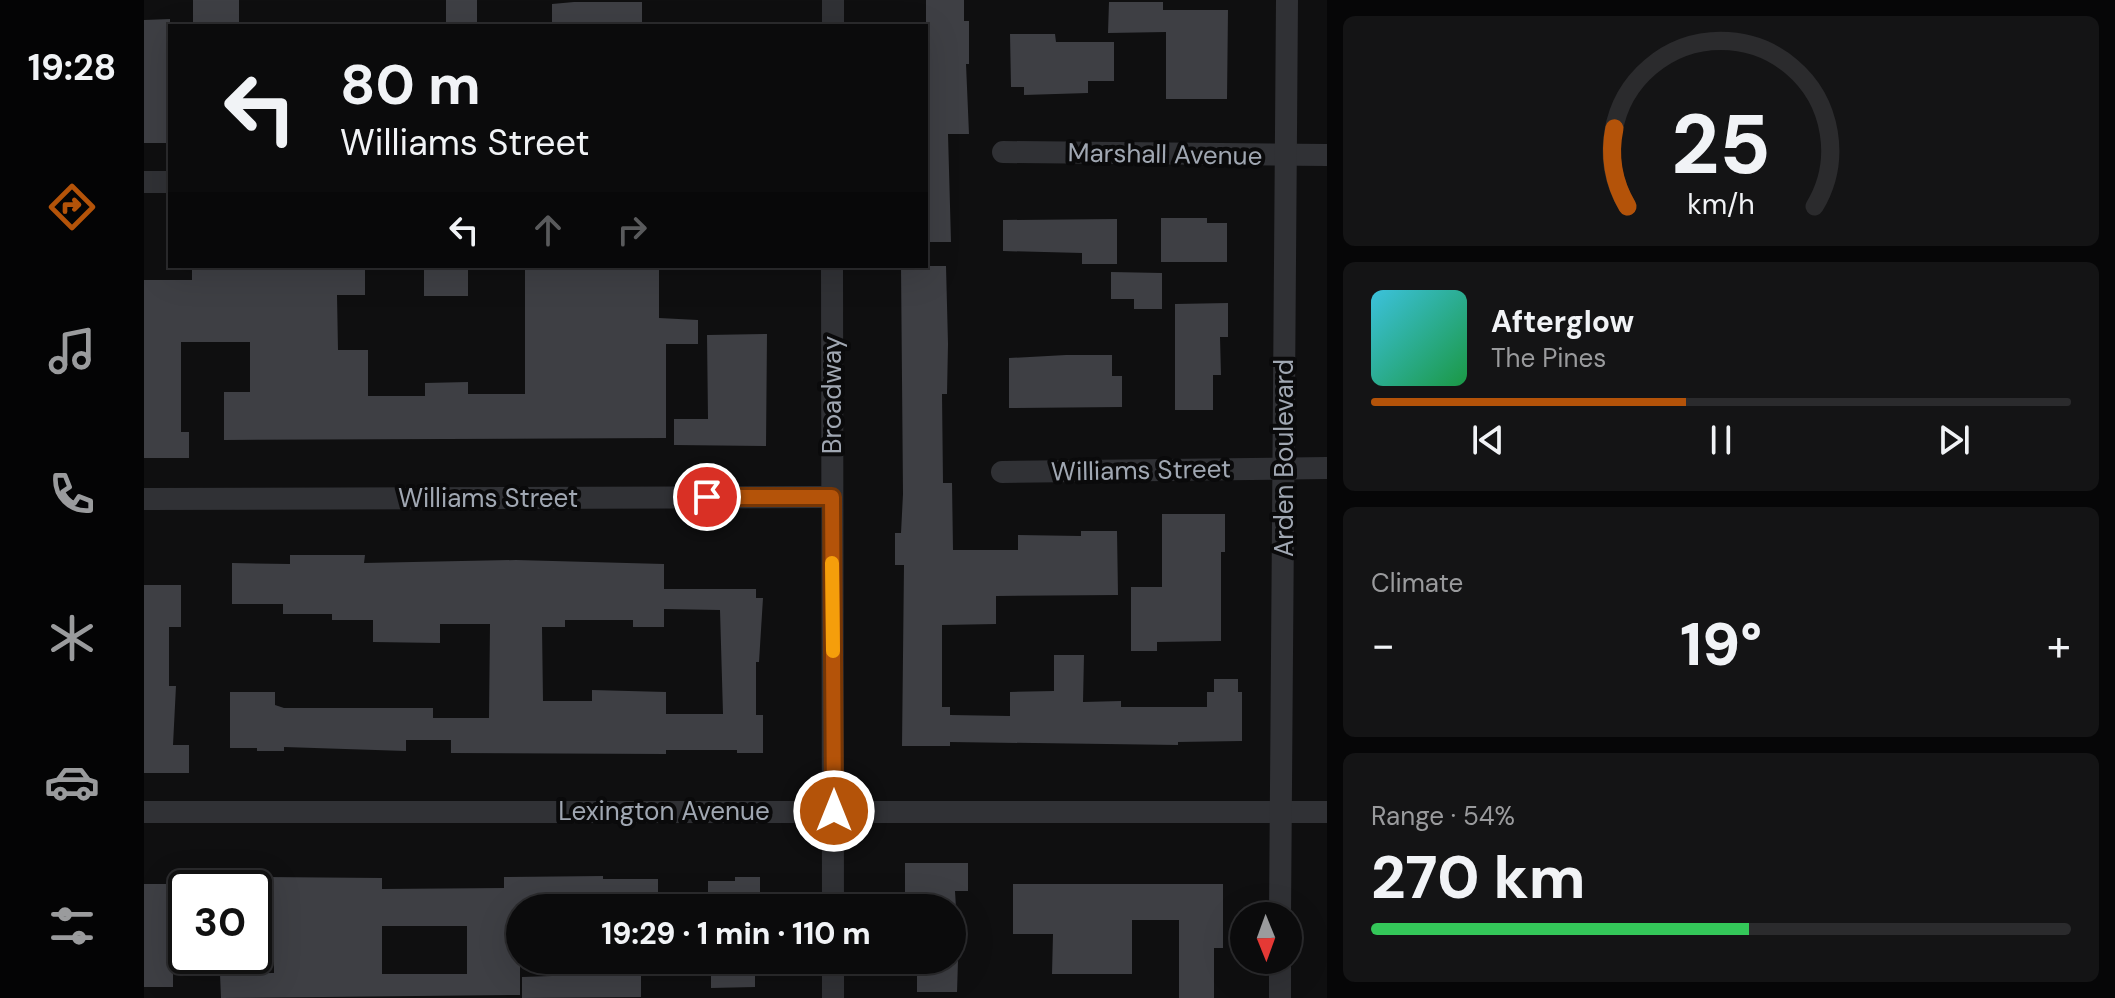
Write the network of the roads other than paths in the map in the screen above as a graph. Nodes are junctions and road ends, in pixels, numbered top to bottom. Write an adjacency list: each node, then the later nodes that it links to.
1 (833, 0): 3 (street)
2 (1287, 0): 5 (street, Arden Boulevard)
3 (833, 24)
4 (1003, 152): 5 (street, Marshall Avenue)
5 (1286, 155): 6 (street, Marshall Avenue); 11 (street, Arden Boulevard)
6 (1327, 155)
7 (144, 182): 8 (street)
8 (168, 182)
9 (832, 268): 13 (street, Broadway)
10 (1327, 468): 11 (street, Williams Street)
11 (1284, 469): 12 (street, Williams Street); 17 (street, Arden Boulevard)
12 (1002, 472)
13 (832, 497): 14 (street, Williams Street); 15 (street, Broadway)
14 (144, 499)
15 (834, 811): 16 (street, Lexington Avenue); 17 (street, Lexington Avenue); 19 (street, Broadway)
16 (144, 812)
17 (1281, 812): 18 (street, Lexington Avenue); 20 (street, Arden Boulevard)
18 (1327, 812)
19 (833, 894)
20 (1280, 902)
21 (833, 974): 23 (street)
22 (1280, 974): 24 (street)
23 (833, 998)
24 (1280, 998)

